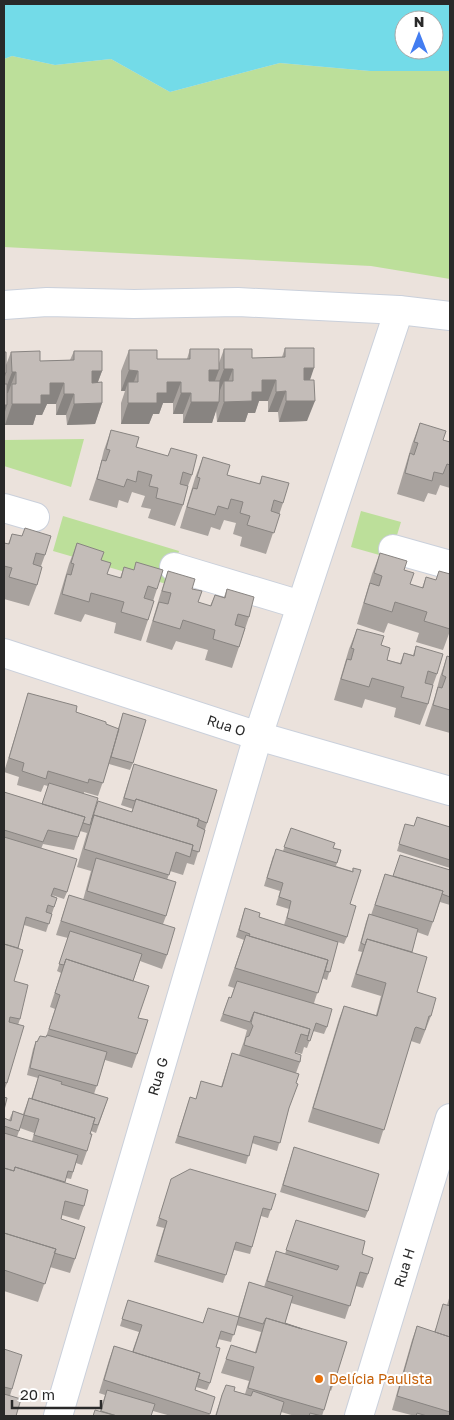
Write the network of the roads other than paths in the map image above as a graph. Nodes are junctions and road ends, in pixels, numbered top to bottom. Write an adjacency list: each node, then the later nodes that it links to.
1 (4, 305): 2 (street)
2 (399, 310): 3 (street); 9 (street, Rua G)
3 (450, 316)
4 (4, 508): 5 (street)
5 (35, 517)
6 (393, 549): 7 (street)
7 (450, 565)
8 (174, 567): 9 (street)
9 (301, 605): 11 (street, Rua G)
10 (4, 653): 11 (street, Rua O)
11 (258, 736): 12 (street, Rua O); 14 (street, Rua G)
12 (450, 791)
13 (450, 1118): 15 (street, Rua H)
14 (58, 1416)
15 (359, 1416)

